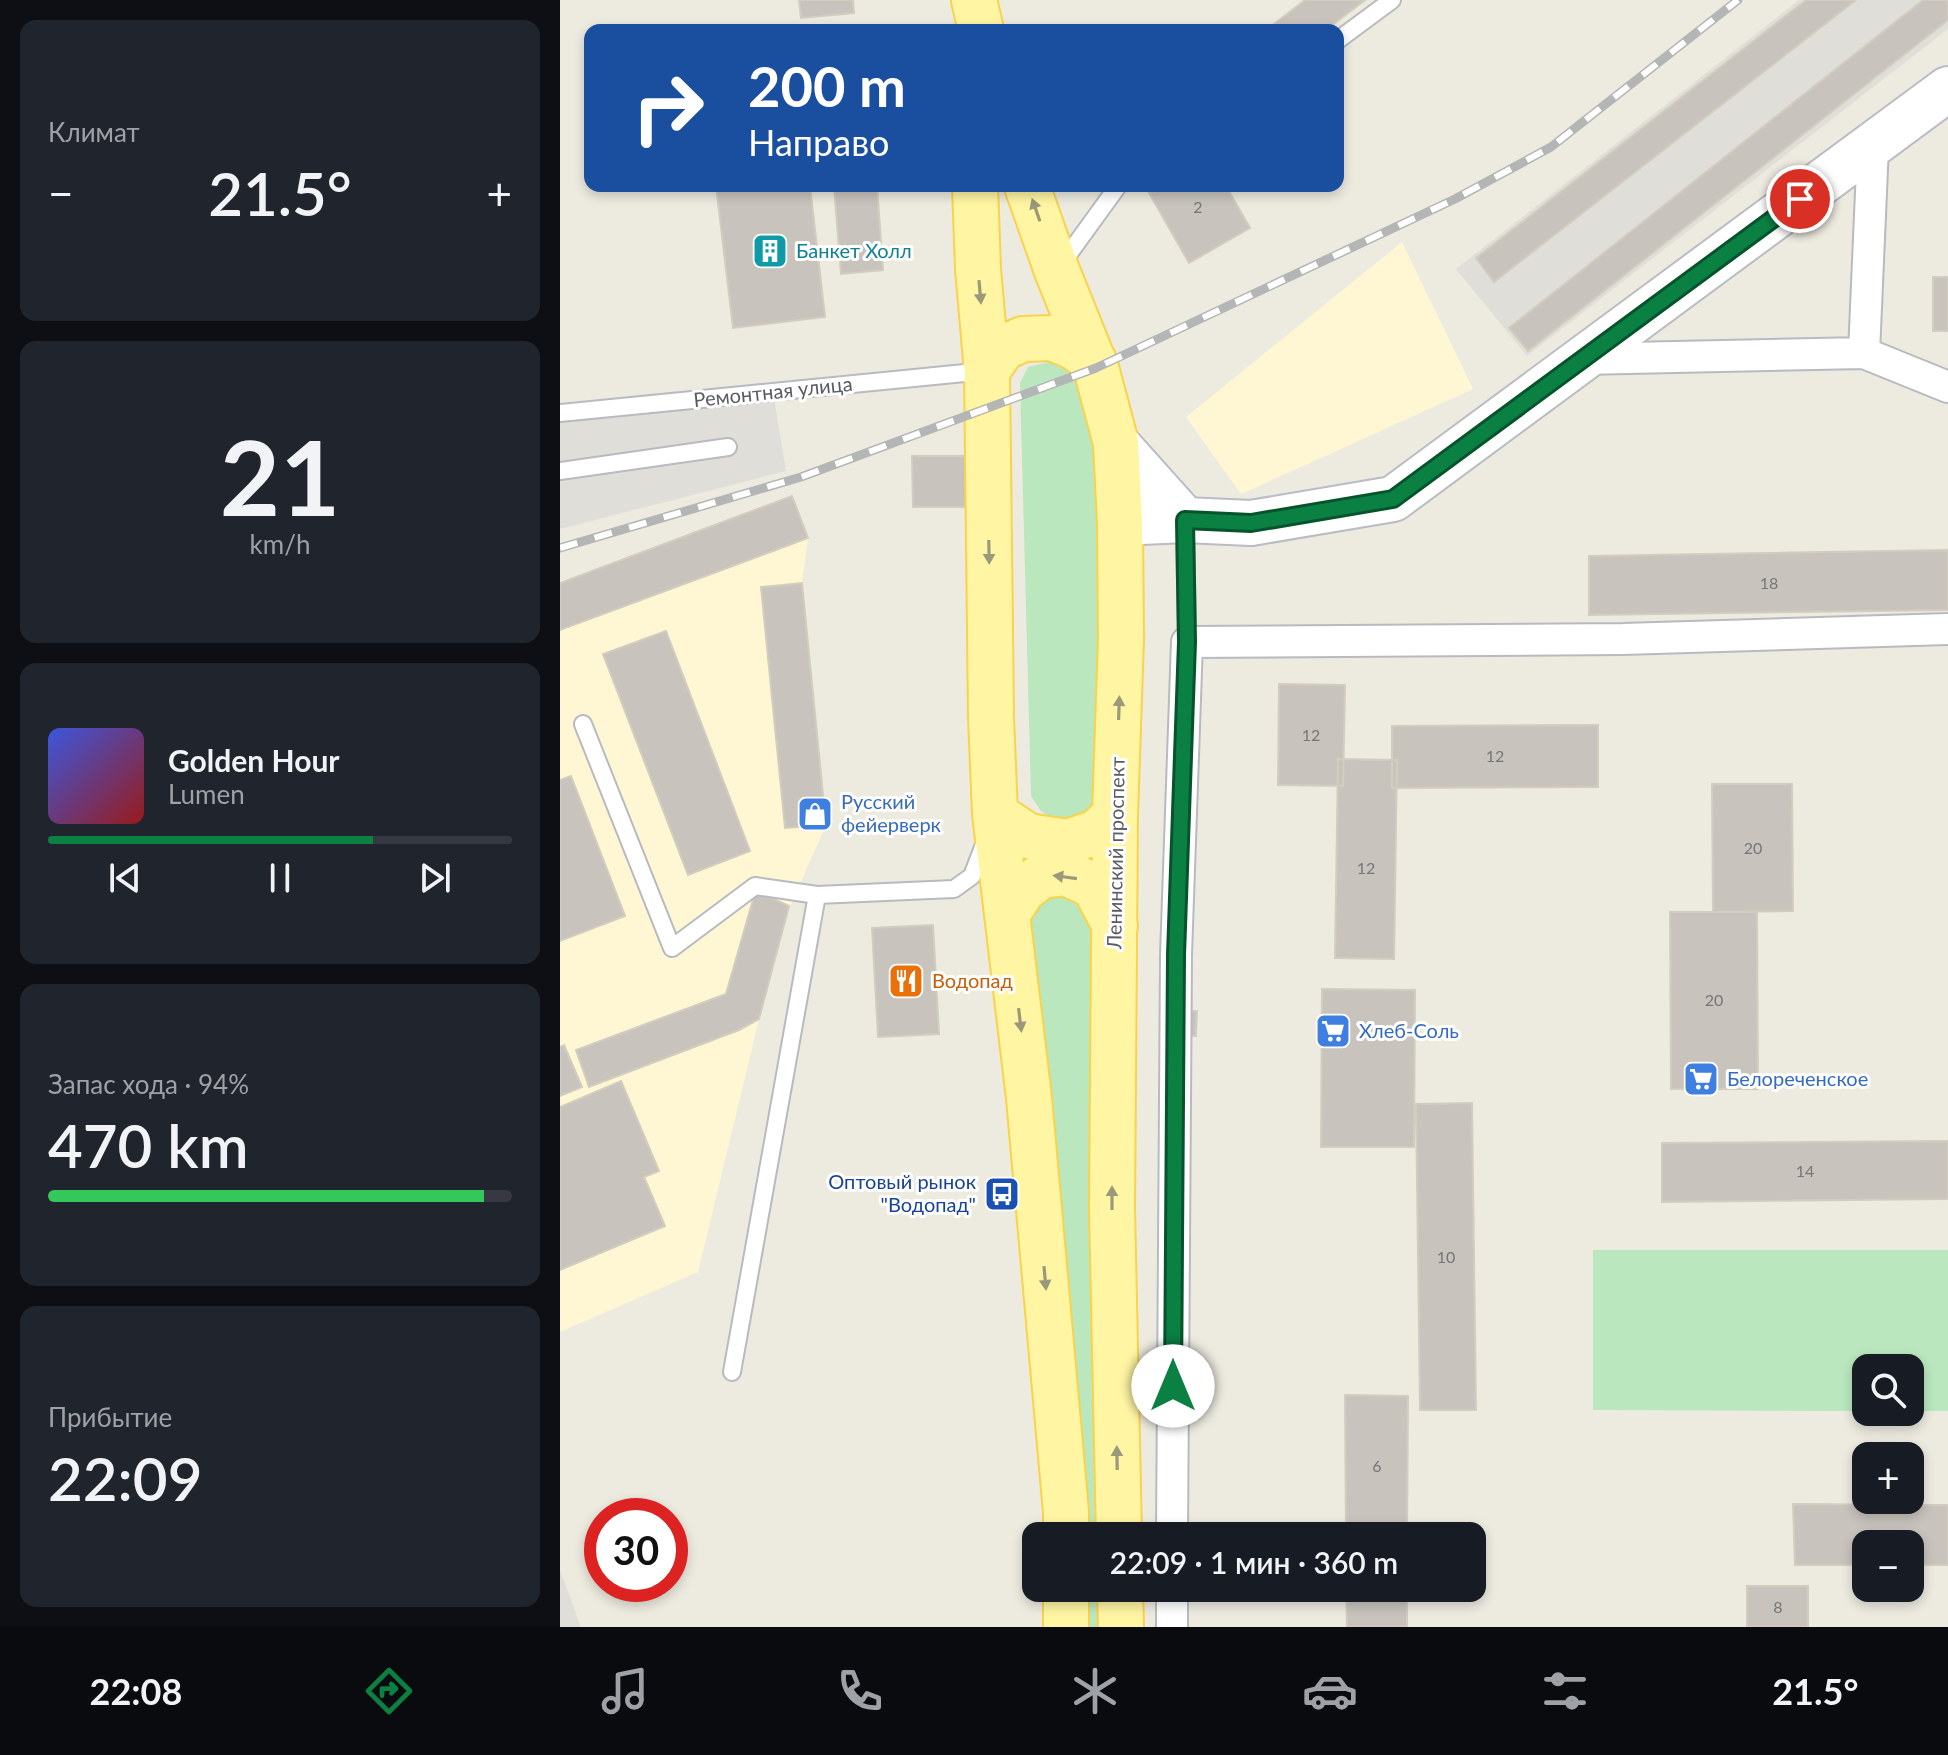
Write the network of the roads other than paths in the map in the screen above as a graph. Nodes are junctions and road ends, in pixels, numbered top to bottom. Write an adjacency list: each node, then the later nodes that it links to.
1 (971, 0): 3 (main road); 4 (main road)
2 (1392, 0): 5 (lane)
3 (970, 24)
4 (979, 24)
5 (1344, 36)
6 (1948, 89): 7 (street)
7 (1873, 146): 12 (street); 13 (street)
8 (975, 192): 15 (main road, one-way to 15)
9 (1029, 192): 11 (main road, Ленинский проспект, one-way to 9)
10 (1114, 192): 11 (lane)
11 (1057, 271): 14 (main road, Ленинский проспект)
12 (1864, 353): 13 (street); 16 (street)
13 (1582, 359): 21 (street)
14 (1094, 361): 15 (main road); 18 (main road, Ленинский проспект)
15 (987, 371): 17 (lane, Ремонтная улица); 26 (main road, one-way to 26)
16 (1948, 387)
17 (560, 413)
18 (1116, 443): 21 (street); 22 (main road, Ленинский проспект)
19 (728, 447): 20 (lane)
20 (560, 471)
21 (1185, 520): 22 (street); 24 (lane)
22 (1120, 523): 27 (main road, Ленинский проспект, one-way to 22)
23 (1948, 629): 24 (street)
24 (1187, 642): 34 (street)
25 (583, 724): 28 (lane)
26 (995, 814): 27 (main road); 28 (lane); 29 (main road)
27 (1115, 815): 30 (main road, Ленинский проспект)
28 (817, 895): 31 (lane)
29 (1007, 915): 30 (main road, one-way to 29); 32 (main road, one-way to 32)
30 (1115, 926): 33 (main road, Ленинский проспект, one-way to 30)
31 (732, 1372)
32 (1066, 1522)
33 (1119, 1522)
34 (1172, 1522)
35 (1066, 1602): 38 (main road)
36 (1120, 1602): 39 (main road)
37 (1172, 1602): 40 (street)
38 (1066, 1627)
39 (1121, 1627)
40 (1172, 1627)

